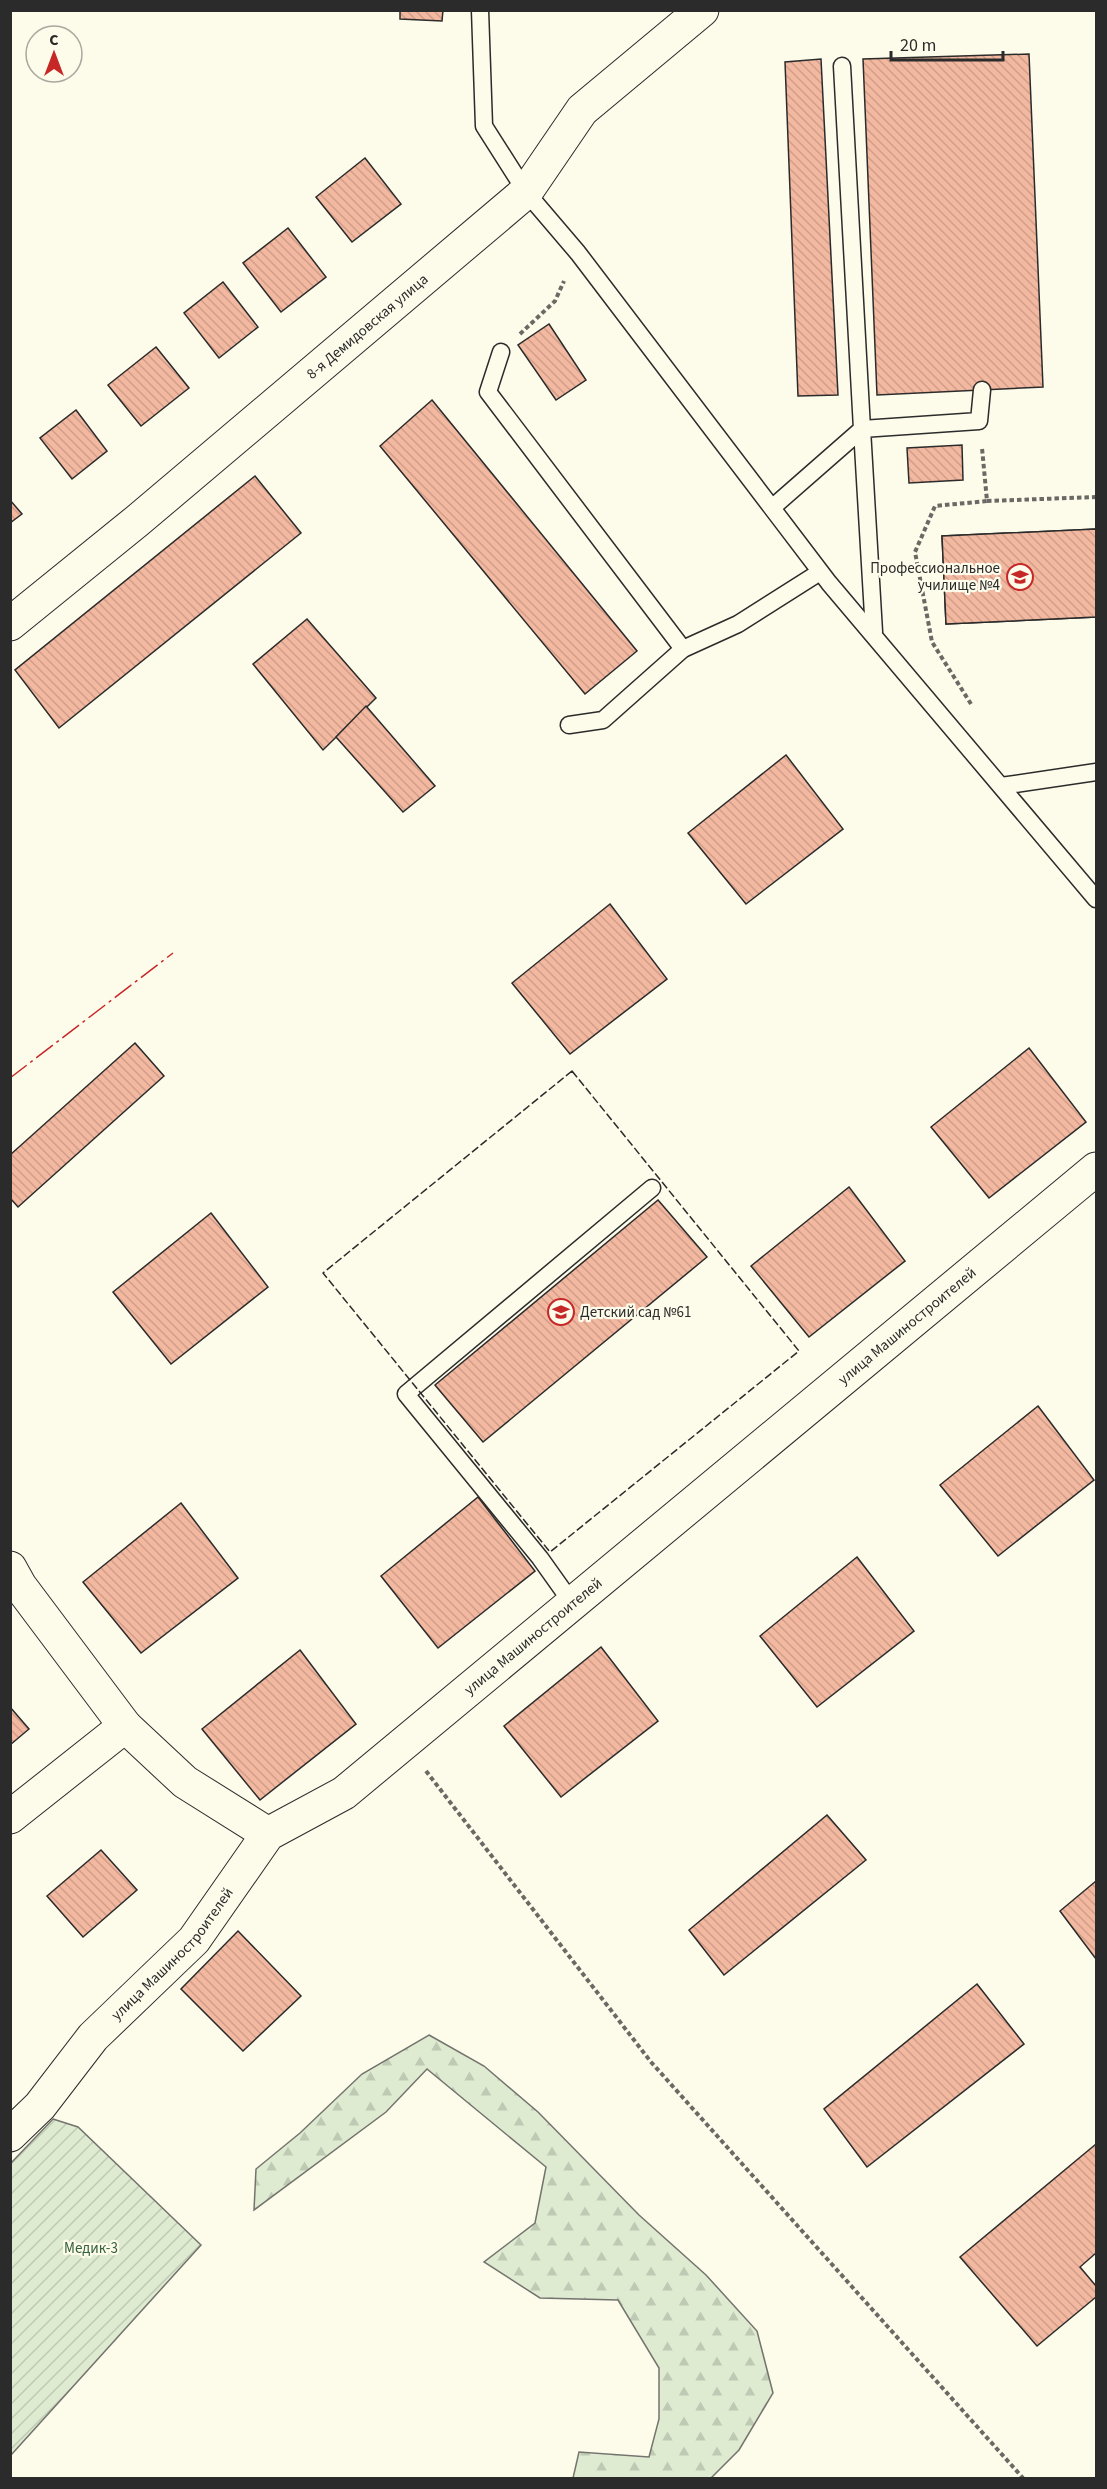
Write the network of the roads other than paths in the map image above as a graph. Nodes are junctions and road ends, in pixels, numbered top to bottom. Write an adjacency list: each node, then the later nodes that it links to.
1 (480, 10): 4 (lane)
2 (702, 10): 4 (street, 8-я Демидовская улица)
3 (842, 66): 7 (lane)
4 (526, 192): 8 (lane); 10 (street, 8-я Демидовская улица)
5 (501, 352): 12 (lane)
6 (982, 390): 7 (lane)
7 (862, 429): 8 (lane); 11 (lane)
8 (773, 507): 9 (lane)
9 (820, 572): 11 (lane); 12 (lane)
10 (10, 624)
11 (874, 632): 15 (lane)
12 (682, 649): 13 (lane)
13 (569, 725)
14 (1096, 772): 15 (lane)
15 (1000, 786): 16 (lane)
16 (1096, 899)
17 (1096, 1169): 20 (street, улица Машиностроителей)
18 (652, 1188): 20 (lane)
19 (10, 1568): 21 (street)
20 (572, 1603): 23 (street, улица Машиностроителей)
21 (125, 1726): 22 (street); 23 (street)
22 (10, 1817)
23 (268, 1834): 24 (street, улица Машиностроителей)
24 (10, 2135)

